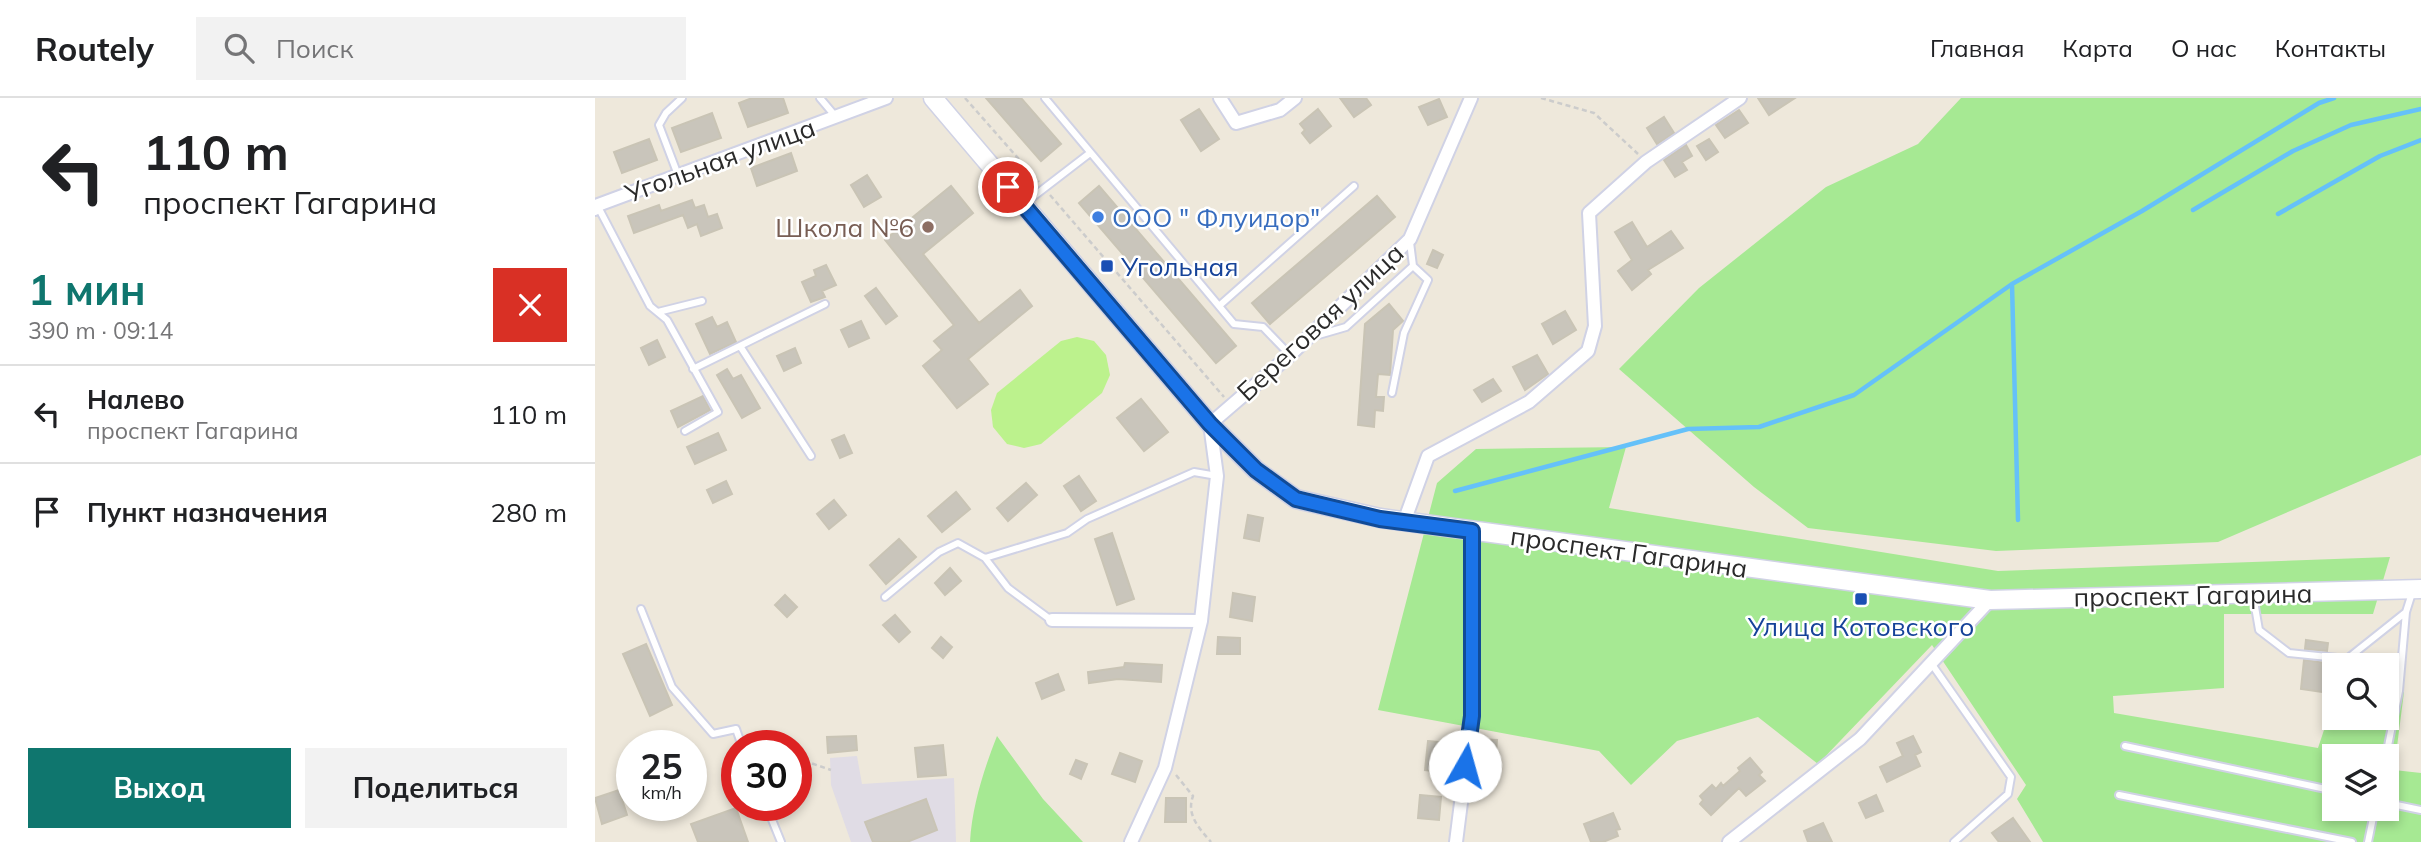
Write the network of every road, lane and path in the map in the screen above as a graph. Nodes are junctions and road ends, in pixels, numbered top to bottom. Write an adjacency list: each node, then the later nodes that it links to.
1 (683, 98): 15 (lane)
2 (820, 98): 12 (lane)
3 (886, 98): 12 (street, Угольная улица)
4 (933, 98): 19 (main road, проспект Гагарина)
5 (965, 98): 17 (path)
6 (1045, 98): 13 (lane)
7 (1220, 98): 8 (street)
8 (1295, 98)
9 (1471, 98): 20 (street, Береговая улица)
10 (1541, 98): 14 (path)
11 (1740, 98): 14 (street)
12 (836, 117): 15 (street, Угольная улица)
13 (1090, 153): 17 (lane); 24 (lane)
14 (1646, 162): 36 (street)
15 (678, 175): 18 (street, Угольная улица)
16 (1354, 186): 24 (lane)
17 (1045, 189): 19 (lane); 31 (path)
18 (596, 205): 25 (lane)
19 (1023, 205): 32 (main road, проспект Гагарина)
20 (1410, 239): 21 (lane); 26 (street, Береговая улица)
21 (1413, 266): 26 (lane); 30 (lane)
22 (702, 301): 25 (lane)
23 (825, 304): 27 (lane)
24 (1219, 306): 28 (lane)
25 (658, 312): 29 (lane)
26 (1307, 338): 28 (street, Береговая улица)
27 (740, 346): 29 (lane); 34 (lane)
28 (1290, 355): 31 (street, Береговая улица)
29 (693, 369): 33 (lane)
30 (1392, 393)
31 (1231, 405): 32 (street, Береговая улица)
32 (1210, 424): 35 (street); 36 (main road, проспект Гагарина)
33 (685, 431)
34 (811, 456)
35 (1217, 476): 38 (lane); 46 (street)
36 (1404, 522): 37 (main road, проспект Гагарина)
37 (1472, 531): 42 (main road, проспект Гагарина); 63 (street)
38 (985, 558): 41 (lane); 45 (lane)
39 (2417, 589): 40 (main road, проспект Гагарина); 44 (lane)
40 (2253, 593): 42 (main road, проспект Гагарина); 44 (lane)
41 (885, 597)
42 (1990, 600): 47 (street)
43 (641, 609): 48 (lane)
44 (2406, 612): 49 (lane)
45 (1052, 621): 46 (street)
46 (1201, 621): 52 (street)
47 (1931, 663): 64 (street); 65 (lane)
48 (721, 732)
49 (2388, 744)
50 (2125, 746): 54 (lane)
51 (812, 763): 53 (path)
52 (1166, 764): 61 (street); 62 (path)
53 (831, 770)
54 (2322, 788)
55 (2119, 795): 66 (lane)
56 (2399, 805): 57 (lane)
57 (2421, 810)
58 (772, 821): 60 (lane)
59 (2372, 821): 67 (lane)
60 (781, 842)
61 (1131, 842)
62 (1211, 842)
63 (1456, 842)
64 (1729, 842)
65 (1954, 842)
66 (2352, 842)
67 (2368, 842)

